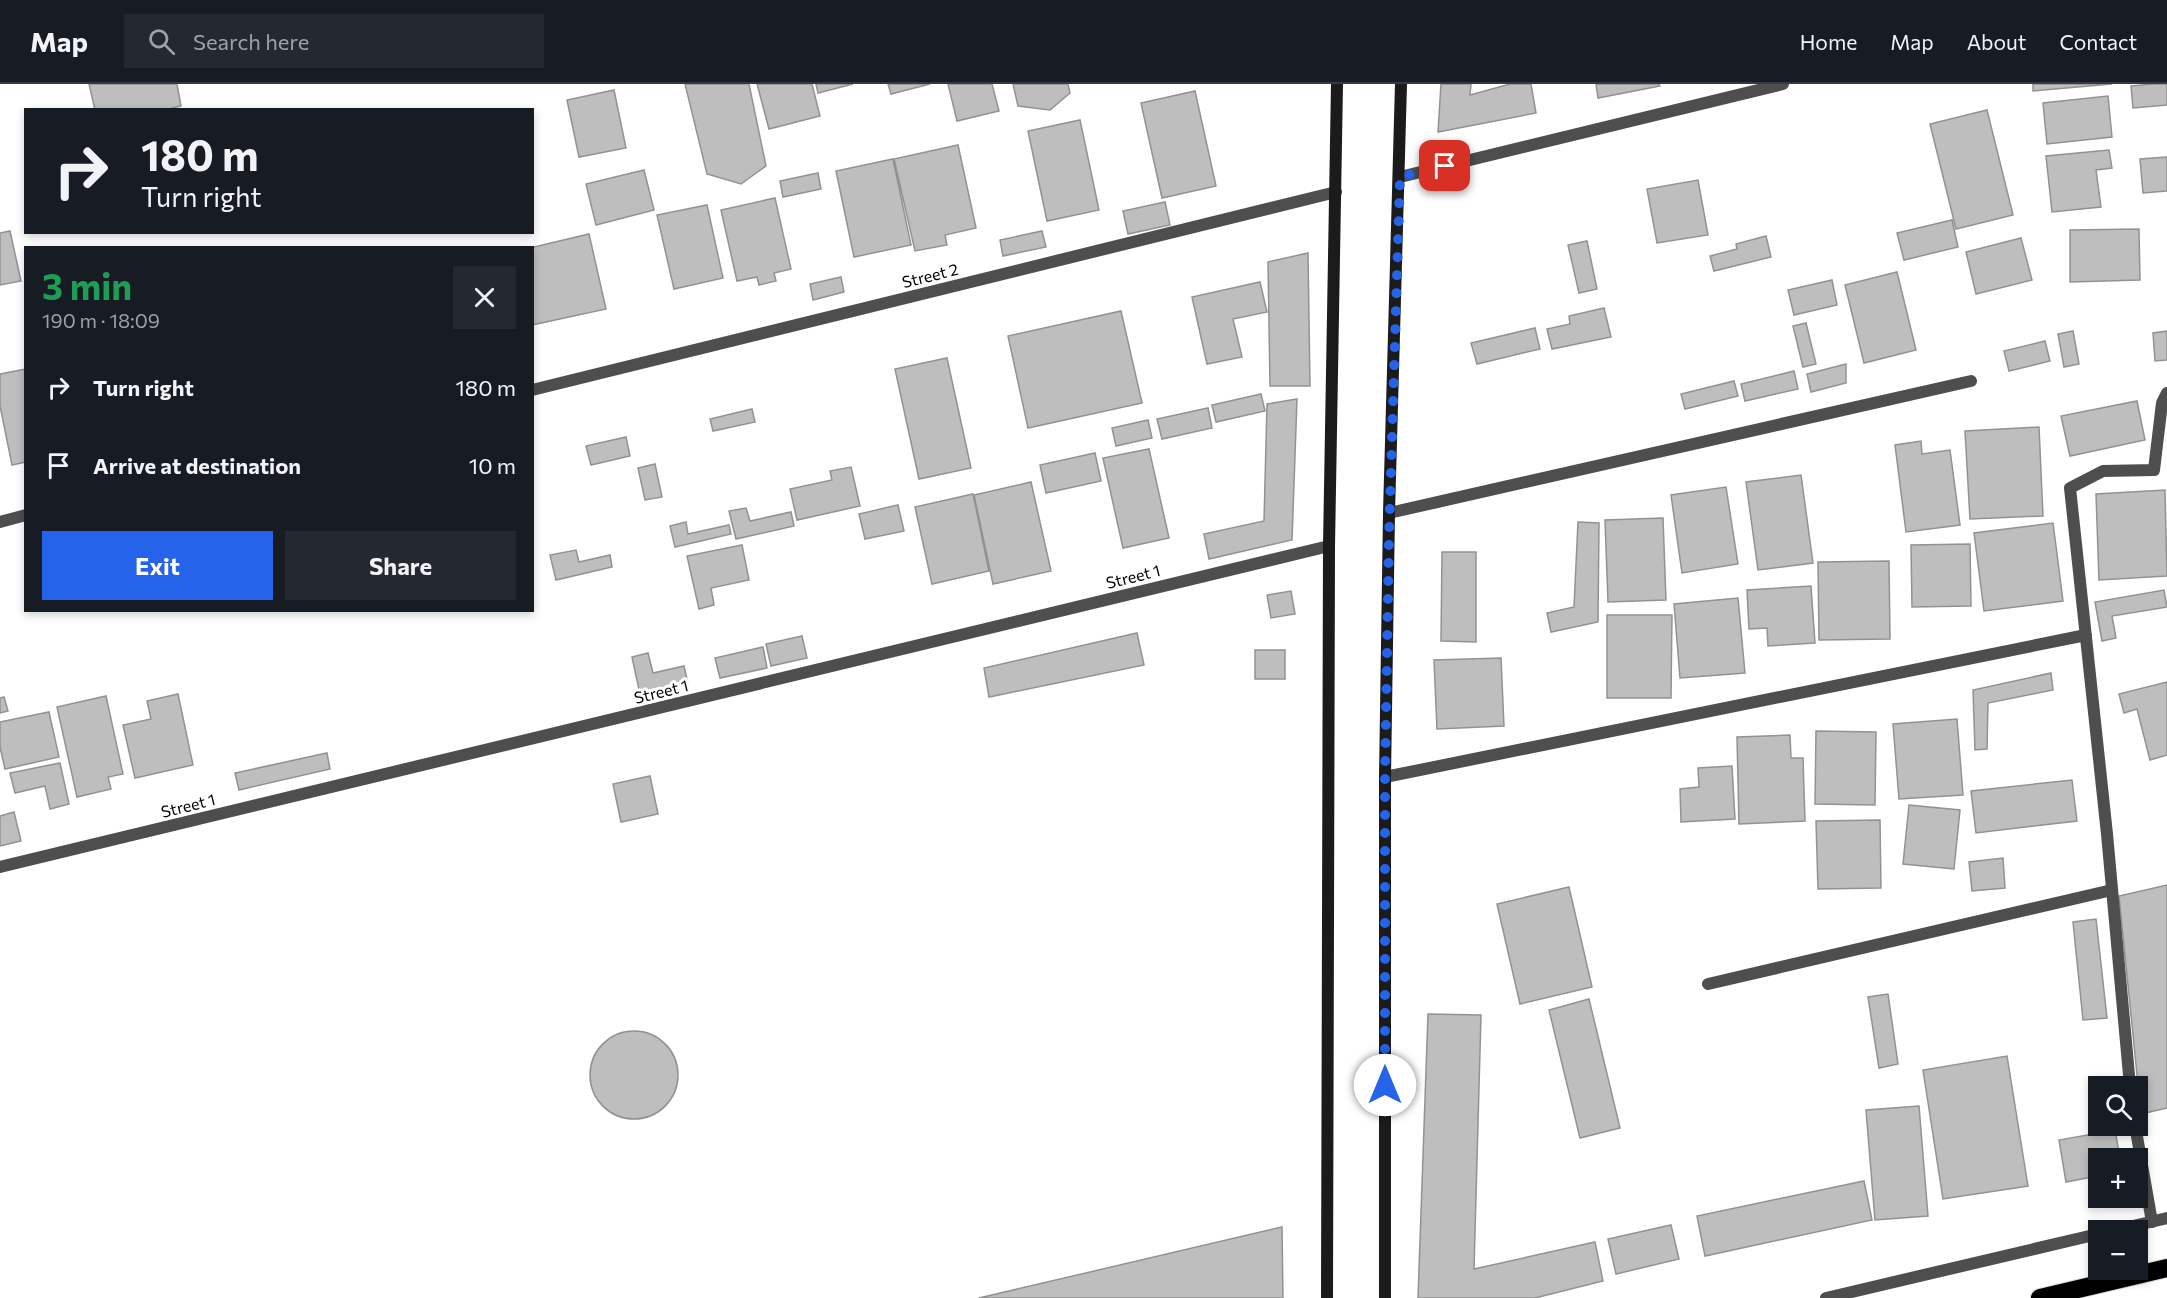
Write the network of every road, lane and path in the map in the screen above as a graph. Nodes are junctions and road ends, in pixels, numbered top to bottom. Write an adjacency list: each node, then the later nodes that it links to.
1 (1337, 84): 5 (street)
2 (1401, 84): 4 (street)
3 (1783, 84): 4 (street)
4 (1400, 177): 9 (street)
5 (1336, 192): 7 (street, Street 2); 12 (street)
6 (1971, 381): 9 (street)
7 (534, 390)
8 (2167, 393): 13 (street)
9 (1389, 513): 14 (street)
10 (24, 516): 11 (street)
11 (0, 522)
12 (1329, 546): 15 (street, Street 1); 25 (street)
13 (2086, 635): 14 (street); 16 (street)
14 (1385, 777): 26 (street)
15 (0, 867)
16 (2112, 890): 17 (street); 18 (street)
17 (1708, 984)
18 (2129, 1076)
19 (2137, 1136): 21 (street)
20 (2167, 1218): 21 (street)
21 (2152, 1222): 22 (street)
22 (2148, 1223)
23 (2088, 1236): 27 (street)
24 (2167, 1268): 28 (highway)
25 (1326, 1298)
26 (1384, 1298)
27 (1826, 1298)
28 (2040, 1298)

